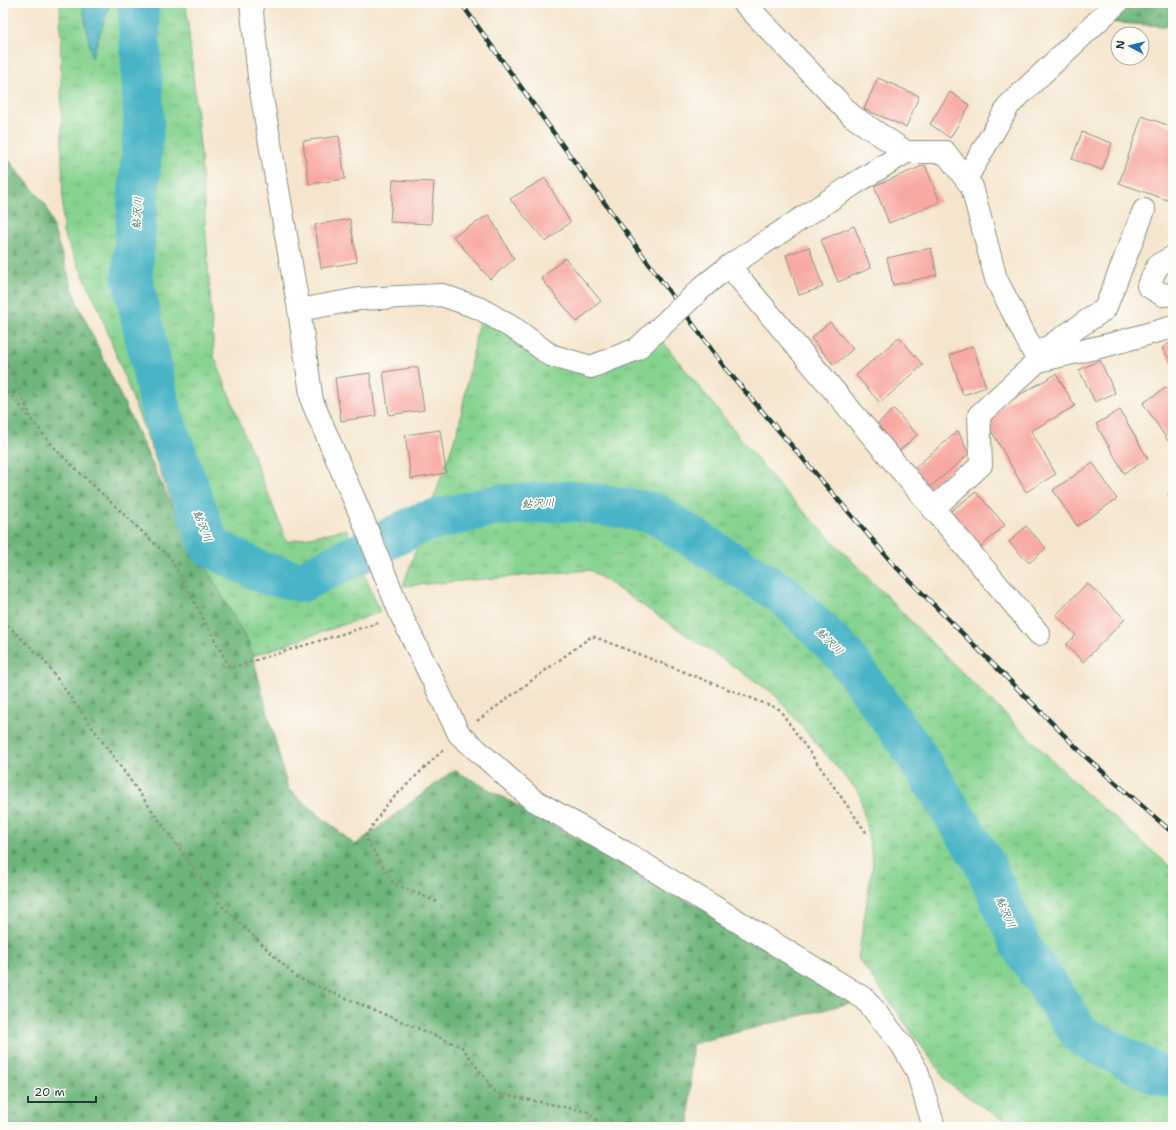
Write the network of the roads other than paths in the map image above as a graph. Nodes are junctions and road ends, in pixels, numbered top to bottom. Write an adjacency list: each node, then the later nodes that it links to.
1 (251, 3): 10 (street)
2 (744, 3): 4 (street)
3 (1117, 3): 5 (street)
4 (906, 152): 5 (street); 8 (street)
5 (966, 179): 12 (street)
6 (1144, 210): 12 (street)
7 (1173, 257): 9 (street)
8 (729, 266): 10 (street, bridge); 13 (street)
9 (1173, 294)
10 (299, 310): 15 (street)
11 (1173, 327): 12 (street)
12 (1036, 358): 13 (street)
13 (933, 509): 14 (street)
14 (1038, 634)
15 (934, 1127)

